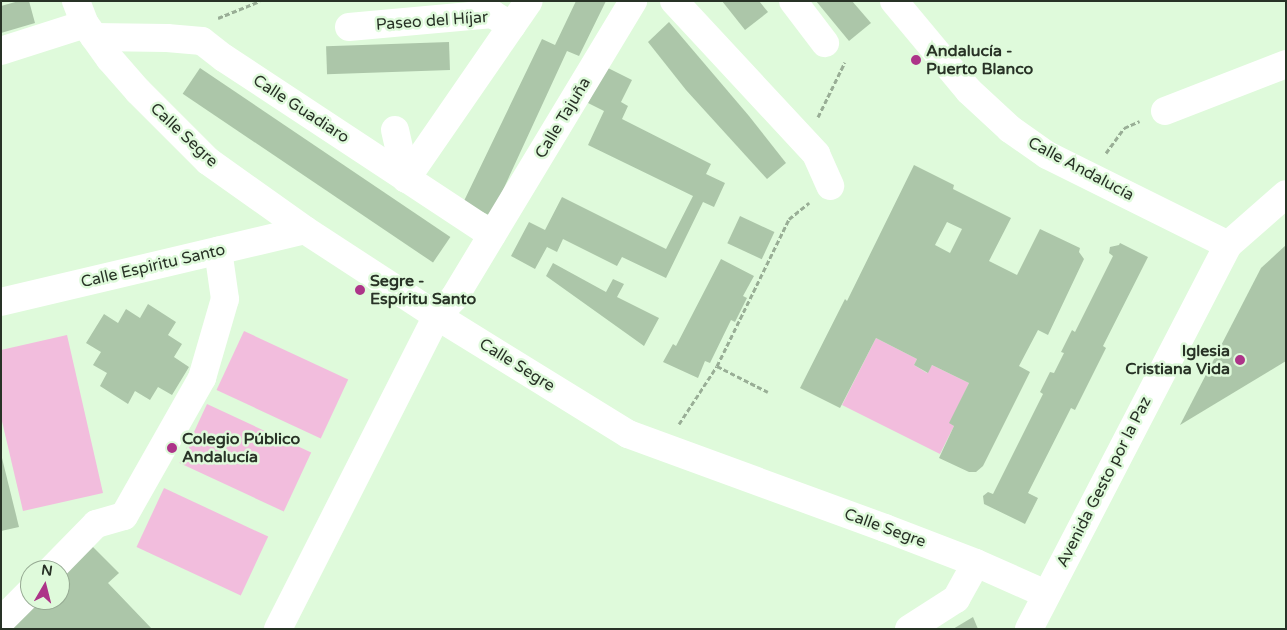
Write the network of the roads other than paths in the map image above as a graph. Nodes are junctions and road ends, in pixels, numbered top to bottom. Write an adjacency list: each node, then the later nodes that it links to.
1 (529, 1): 7 (street)
2 (633, 1): 18 (street, Calle Tajuña)
3 (674, 1): 15 (street)
4 (793, 1): 9 (street)
5 (894, 1): 19 (street, Calle Andalucía)
6 (85, 21): 10 (street, Calle Guadiaro); 14 (street, Calle Guadiaro); 17 (street, Calle Segre)
7 (512, 26): 8 (street, Paseo del Híjar); 14 (street)
8 (349, 27)
9 (825, 43)
10 (1, 51)
11 (1286, 64): 12 (street)
12 (1165, 110)
13 (395, 130): 14 (street)
14 (406, 179): 18 (street, Calle Guadiaro)
15 (830, 186)
16 (1286, 194): 19 (street, Avenida Gesto por la Paz)
17 (306, 230): 20 (street, Calle Espiritu Santo); 22 (street, Calle Segre)
18 (492, 235): 22 (street, Calle Tajuña)
19 (1228, 245): 25 (street, Avenida Gesto por la Paz)
20 (218, 250): 21 (street, Calle Espiritu Santo); 23 (street)
21 (1, 302)
22 (437, 316): 24 (street, Calle Segre); 28 (street, Calle Tajuña)
23 (61, 560)
24 (976, 563): 25 (street, Calle Segre); 29 (street)
25 (1046, 594): 30 (street, Avenida Gesto por la Paz)
26 (20, 602): 27 (street)
27 (1, 622)
28 (278, 629)
29 (909, 629)
30 (1029, 629)

